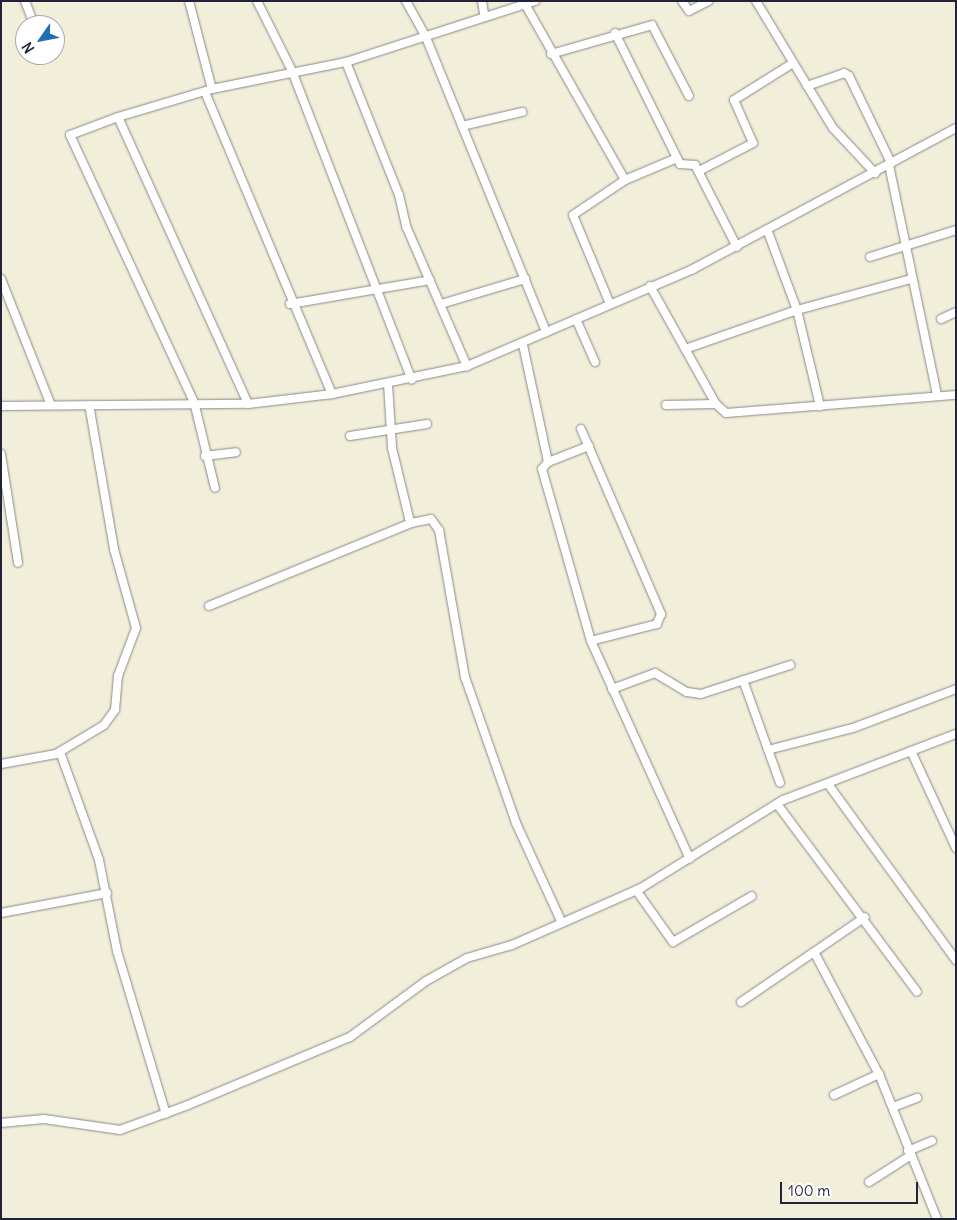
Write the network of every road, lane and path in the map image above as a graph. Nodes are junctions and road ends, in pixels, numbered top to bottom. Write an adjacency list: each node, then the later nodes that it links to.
1 (25, 1): 12 (street)
2 (189, 1): 20 (street)
3 (256, 1): 18 (street)
4 (406, 1): 14 (street)
5 (482, 1): 11 (street)
6 (535, 1): 10 (street)
7 (682, 1): 8 (street)
8 (709, 1)
9 (756, 1): 17 (street)
10 (526, 4): 11 (street); 15 (street)
11 (484, 14): 14 (street)
12 (30, 15)
13 (615, 33): 15 (street); 21 (street); 26 (street)
14 (424, 35): 16 (street); 24 (street)
15 (551, 54): 30 (street)
16 (346, 62): 18 (street); 39 (street)
17 (793, 63): 19 (street); 28 (street)
18 (292, 71): 20 (street); 41 (street)
19 (807, 86): 27 (street); 29 (street)
20 (208, 91): 23 (street); 42 (street)
21 (689, 96)
22 (522, 112): 24 (street)
23 (118, 117): 59 (street); 65 (street)
24 (462, 126): 37 (street)
25 (956, 128): 27 (street)
26 (677, 158): 28 (street); 30 (street)
27 (890, 164): 29 (street); 34 (street)
28 (699, 171): 33 (street)
29 (875, 173): 32 (street)
30 (625, 180): 44 (street)
31 (956, 230): 34 (street)
32 (768, 232): 33 (street); 45 (street)
33 (737, 247): 40 (street)
34 (905, 247): 35 (street); 38 (street)
35 (870, 257)
36 (1, 279): 61 (street)
37 (525, 279): 43 (street); 49 (street)
38 (911, 279): 45 (street); 57 (street)
39 (430, 280): 41 (street); 43 (street)
40 (650, 286): 44 (street); 51 (street)
41 (374, 290): 42 (street); 54 (street)
42 (290, 304): 56 (street)
43 (441, 304): 53 (street)
44 (610, 304): 47 (street)
45 (796, 310): 51 (street); 66 (street)
46 (956, 312): 48 (street)
47 (576, 319): 49 (street); 52 (street)
48 (941, 319)
49 (546, 332): 50 (street)
50 (523, 345): 53 (street); 75 (street)
51 (684, 349): 60 (street)
52 (595, 362)
53 (467, 366): 54 (street)
54 (412, 380): 55 (street)
55 (388, 384): 56 (street); 69 (street)
56 (332, 394): 59 (street)
57 (937, 394): 58 (street); 66 (street)
58 (956, 395)
59 (248, 404): 65 (street)
60 (716, 404): 62 (street); 66 (street)
61 (51, 405): 63 (street); 64 (street)
62 (666, 405)
63 (1, 406)
64 (90, 406): 65 (street); 88 (street)
65 (196, 406): 74 (street)
66 (820, 406)
67 (427, 424): 69 (street)
68 (581, 429): 71 (street)
69 (390, 430): 70 (street); 77 (street)
70 (350, 436)
71 (589, 446): 75 (street); 80 (street)
72 (236, 452): 74 (street)
73 (1, 454): 78 (street)
74 (205, 456): 76 (street)
75 (548, 462): 80 (street)
76 (215, 488)
77 (411, 522): 79 (street); 100 (street)
78 (18, 563)
79 (209, 606)
80 (592, 642): 83 (street)
81 (790, 665): 82 (street)
82 (744, 680): 83 (street); 86 (street)
83 (612, 689): 94 (street)
84 (956, 689): 86 (street)
85 (956, 734): 87 (street)
86 (768, 750): 90 (street)
87 (911, 751): 91 (street); 93 (street)
88 (60, 752): 89 (street); 96 (street)
89 (1, 764)
90 (780, 783)
91 (828, 784): 92 (street); 102 (street)
92 (777, 804): 94 (street); 99 (street)
93 (956, 848)
94 (690, 859): 95 (street)
95 (636, 890): 97 (street); 100 (street)
96 (107, 893): 98 (street); 109 (street)
97 (752, 896)
98 (1, 914)
99 (865, 917): 101 (street); 103 (street)
100 (561, 921): 109 (street)
101 (814, 952): 104 (street); 105 (street)
102 (956, 960)
103 (917, 992)
104 (742, 1002)
105 (879, 1074): 106 (street); 108 (street)
106 (834, 1095)
107 (918, 1098): 108 (street)
108 (893, 1107): 112 (street)
109 (166, 1114): 110 (street)
110 (1, 1123)
111 (932, 1140): 112 (street)
112 (909, 1154): 113 (street); 114 (street)
113 (869, 1182)
114 (937, 1219)

